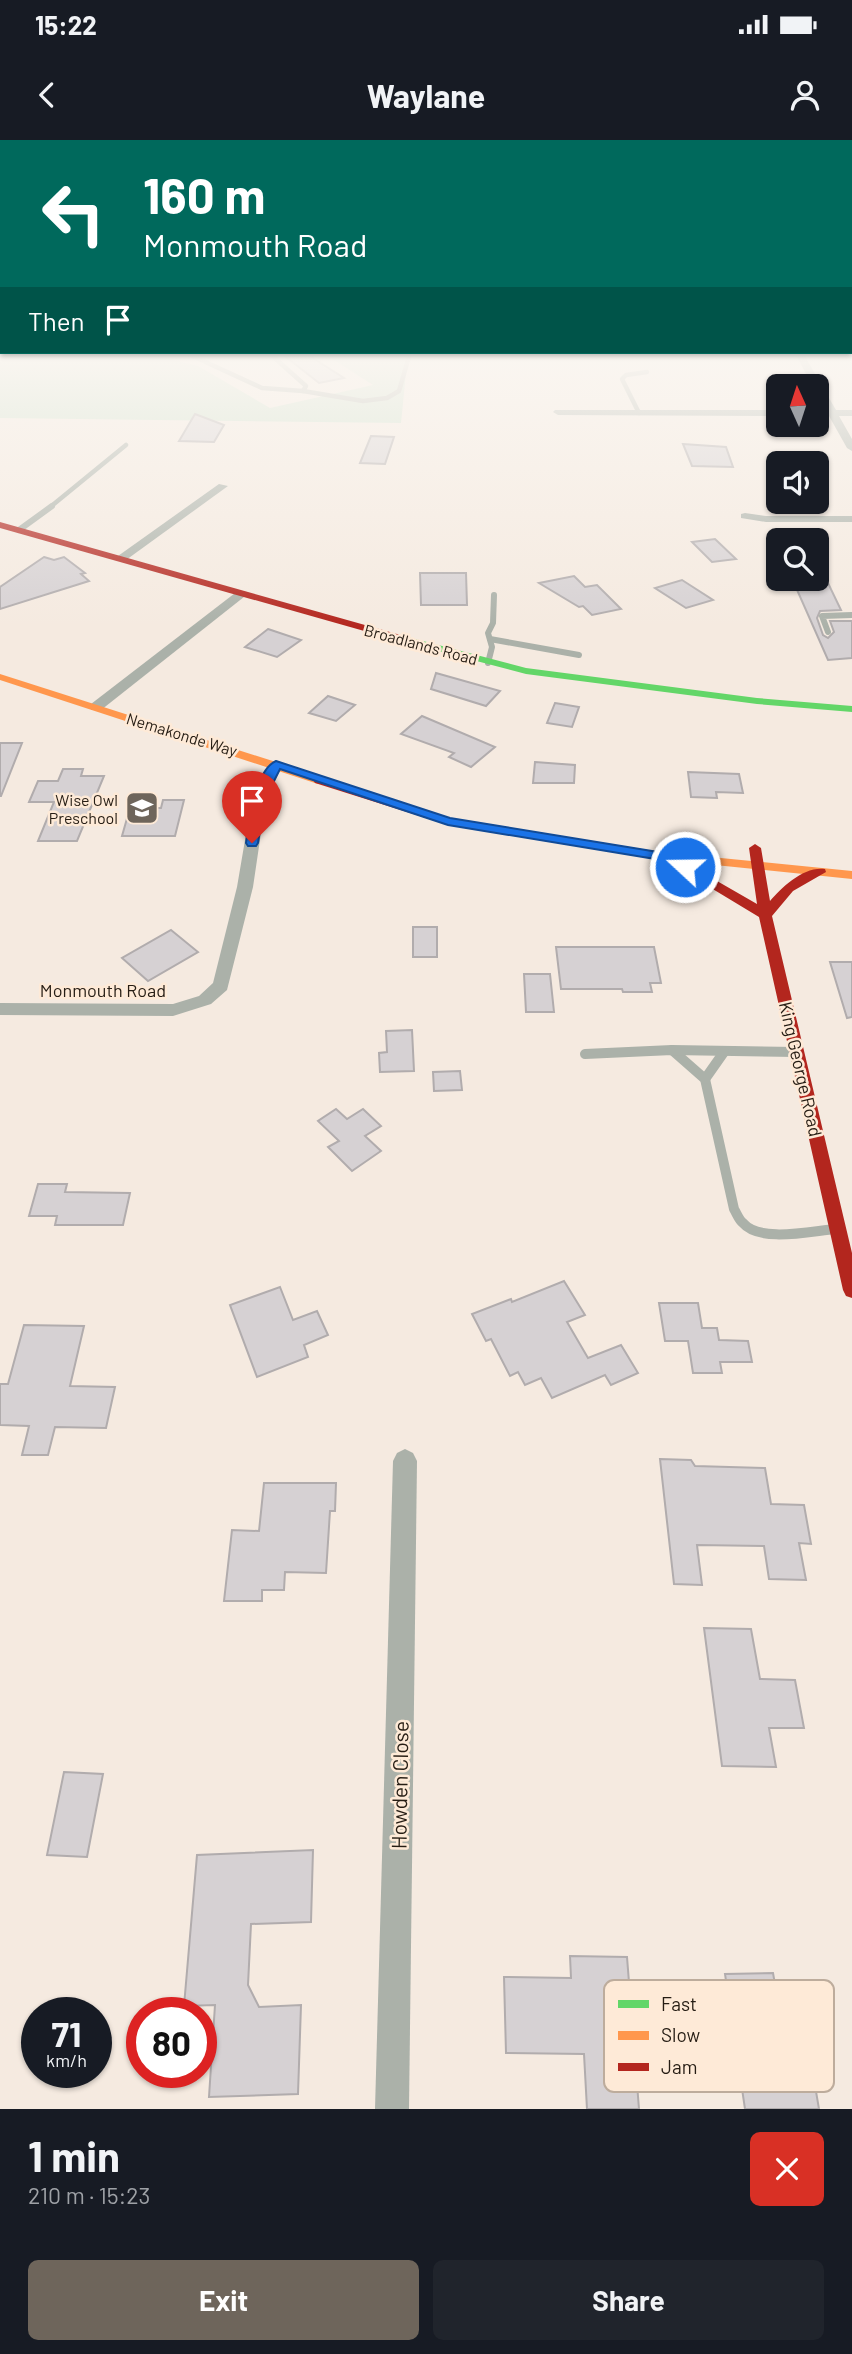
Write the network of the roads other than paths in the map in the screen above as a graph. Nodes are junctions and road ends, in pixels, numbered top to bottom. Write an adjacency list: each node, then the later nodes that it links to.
1 (125, 445): 6 (lane)
2 (223, 486): 7 (street)
3 (745, 516): 4 (street)
4 (852, 519)
5 (0, 525): 6 (main road, Broadlands Road)
6 (19, 530): 7 (main road, Broadlands Road)
7 (122, 558): 8 (main road, Broadlands Road)
8 (243, 593): 14 (main road, Broadlands Road); 16 (street)
9 (494, 595): 12 (lane)
10 (852, 615): 11 (lane)
11 (828, 632)
12 (490, 639): 13 (lane); 14 (lane)
13 (579, 655)
14 (488, 663): 17 (main road, Broadlands Road)
15 (0, 677): 16 (main road, Nemakonde Way)
16 (96, 707): 18 (main road, Nemakonde Way)
17 (852, 709)
18 (276, 764): 19 (main road, Nemakonde Way); 29 (street, Monmouth Road)
19 (363, 794): 20 (main road, Nemakonde Way); 23 (main road, Nemakonde Way)
20 (587, 828)
21 (755, 848): 25 (main road, King George Road)
22 (797, 853): 24 (main road)
23 (658, 856): 25 (main road, Nemakonde Way); 28 (main road)
24 (852, 859)
25 (759, 867): 26 (main road, Nemakonde Way); 28 (main road, King George Road)
26 (820, 872): 27 (main road, Nemakonde Way); 28 (main road)
27 (852, 875)
28 (765, 915): 32 (main road, King George Road)
29 (0, 1009)
30 (672, 1050): 31 (lane); 33 (lane); 34 (lane)
31 (724, 1052): 32 (lane); 34 (lane)
32 (796, 1052): 35 (main road, King George Road)
33 (585, 1054)
34 (705, 1079): 35 (lane)
35 (845, 1229): 36 (main road, King George Road)
36 (852, 1290)
37 (405, 1461): 38 (street, Howden Close)
38 (392, 2109)

